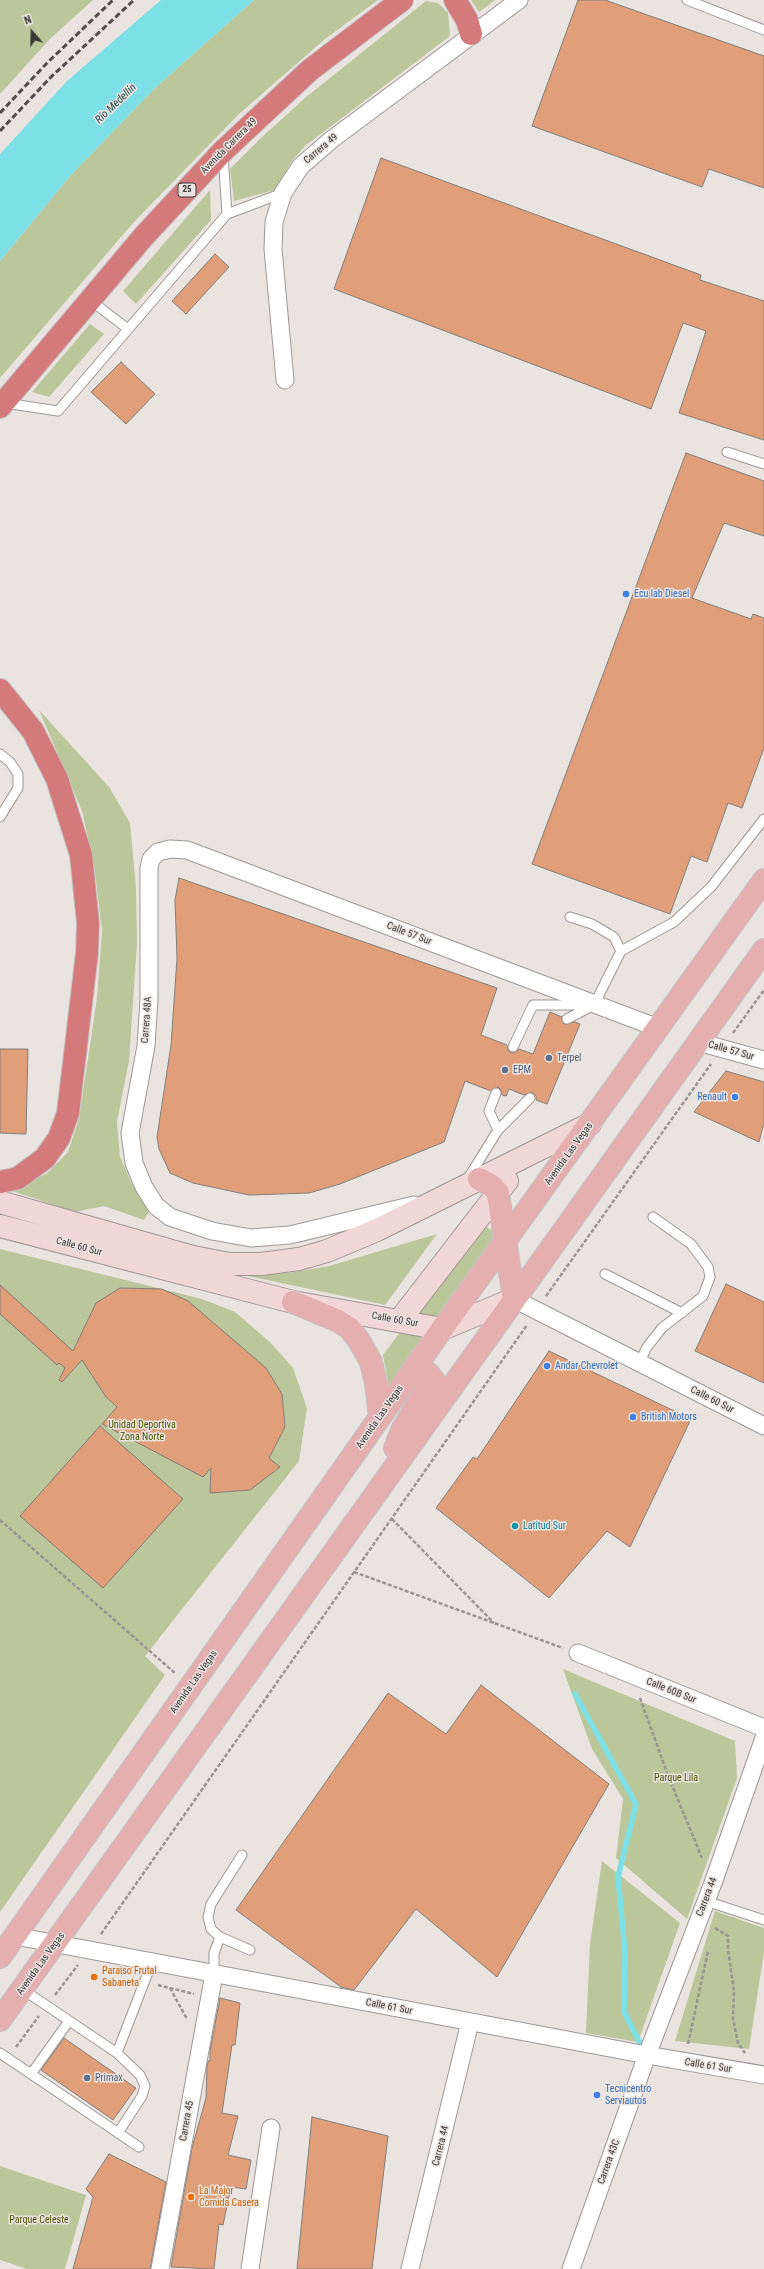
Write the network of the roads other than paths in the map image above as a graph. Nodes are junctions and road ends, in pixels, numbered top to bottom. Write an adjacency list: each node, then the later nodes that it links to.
1 (402, 0): 7 (highway, Avenida Carrera 49 / 25)
2 (455, 0): 6 (highway)
3 (519, 0): 6 (street, Carrera 49)
4 (687, 0): 5 (lane)
5 (764, 30)
6 (471, 34): 8 (street, Carrera 49)
7 (223, 151): 9 (lane); 10 (highway, Avenida Carrera 49 / 25)
8 (283, 193): 9 (lane); 12 (street, Carrera 49)
9 (227, 214): 11 (lane)
10 (90, 300): 11 (lane); 13 (highway, Avenida Carrera 49 / 25)
11 (128, 329): 13 (lane)
12 (285, 380)
13 (2, 405)
14 (728, 452): 15 (lane)
15 (764, 464)
16 (0, 690): 36 (highway)
17 (0, 754): 18 (lane)
18 (0, 817)
19 (764, 818): 24 (lane)
20 (158, 852): 25 (street, Calle 57 Sur); 38 (street, Carrera 48A)
21 (764, 880): 27 (main road, Avenida Las Vegas)
22 (570, 918): 24 (lane)
23 (764, 950): 28 (main road, Avenida Las Vegas)
24 (621, 951): 25 (lane)
25 (594, 1005): 26 (lane); 27 (street, Calle 57 Sur); 29 (lane)
26 (567, 1019)
27 (658, 1028): 33 (main road, Avenida Las Vegas)
28 (698, 1042): 30 (street, Calle 57 Sur); 46 (main road, Avenida Las Vegas)
29 (513, 1047)
30 (764, 1060)
31 (496, 1093): 34 (lane)
32 (530, 1098): 34 (lane)
33 (590, 1124): 35 (main road, Calle 60 Sur); 44 (main road, Avenida Las Vegas)
34 (498, 1130): 37 (lane)
35 (526, 1156): 37 (main road, Calle 60 Sur); 39 (main road)
36 (0, 1182)
37 (471, 1183): 39 (main road); 40 (main road, Calle 60 Sur)
38 (144, 1188): 40 (street, Calle 60 Sur)
39 (498, 1193): 44 (main road); 49 (main road)
40 (441, 1198): 41 (main road, Calle 60 Sur)
41 (0, 1202)
42 (653, 1217): 48 (lane)
43 (0, 1226): 47 (main road, Calle 60 Sur)
44 (505, 1242): 46 (main road); 50 (main road, Avenida Las Vegas)
45 (605, 1274): 48 (lane)
46 (514, 1299): 50 (main road); 51 (street, Calle 60 Sur); 55 (main road, Avenida Las Vegas)
47 (293, 1302): 49 (main road, Calle 60 Sur); 53 (main road)
48 (682, 1313): 51 (lane)
49 (399, 1321): 50 (main road, Calle 60 Sur)
50 (442, 1329): 52 (main road, Avenida Las Vegas)
51 (639, 1363): 54 (street, Calle 60 Sur)
52 (416, 1366): 53 (main road, Avenida Las Vegas); 55 (main road)
53 (380, 1417): 62 (main road, Avenida Las Vegas)
54 (764, 1426)
55 (375, 1494): 64 (main road, Avenida Las Vegas)
56 (578, 1654): 57 (street, Calle 60B Sur)
57 (764, 1728)
58 (764, 1738): 60 (street, Carrera 44)
59 (242, 1855): 63 (lane)
60 (706, 1901): 61 (lane); 75 (street, Carrera 44)
61 (764, 1920)
62 (15, 1936): 64 (street, Calle 61 Sur); 66 (main road, Avenida Las Vegas)
63 (220, 1936): 65 (lane); 68 (lane)
64 (55, 1944): 67 (street, Calle 61 Sur); 69 (main road, Avenida Las Vegas)
65 (250, 1950)
66 (0, 1957)
67 (152, 1962): 68 (street, Calle 61 Sur); 74 (lane)
68 (214, 1974): 72 (street, Calle 61 Sur); 81 (street, Carrera 45)
69 (22, 1989): 70 (main road, Avenida Las Vegas); 71 (lane)
70 (0, 2020)
71 (69, 2021): 74 (lane); 76 (lane)
72 (470, 2022): 75 (street, Calle 61 Sur); 83 (street, Carrera 44)
73 (0, 2053): 76 (lane)
74 (117, 2053): 79 (lane)
75 (647, 2055): 77 (street, Calle 61 Sur); 84 (street, Carrera 43C)
76 (31, 2074): 79 (lane)
77 (764, 2075)
78 (271, 2128): 82 (street)
79 (118, 2133): 80 (lane)
80 (139, 2147)
81 (160, 2269)
82 (250, 2269)
83 (410, 2269)
84 (571, 2269)

